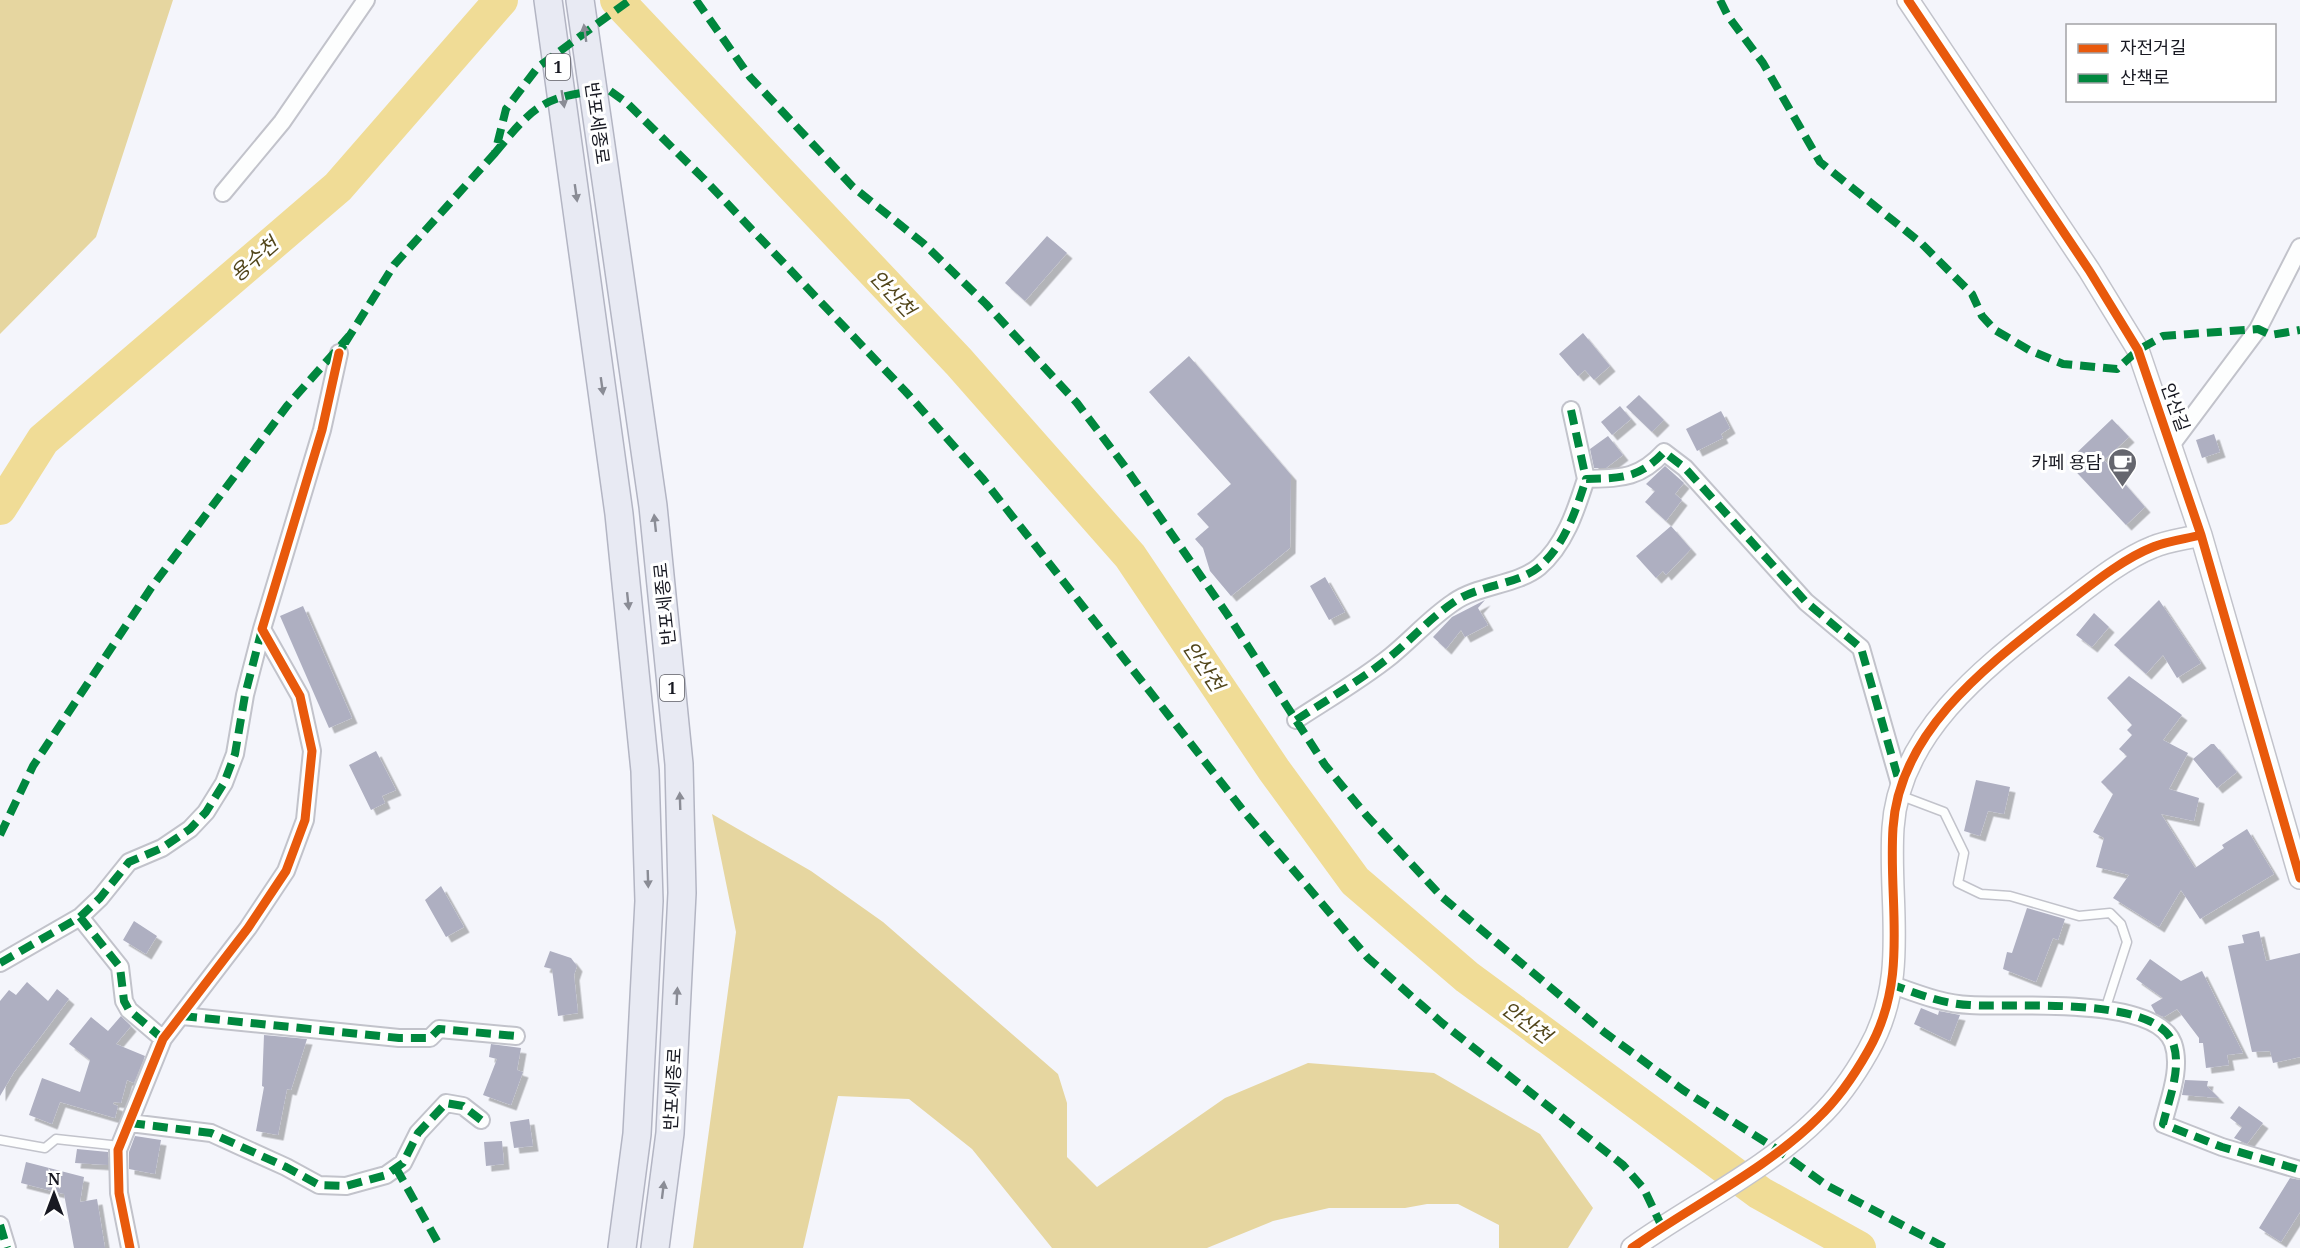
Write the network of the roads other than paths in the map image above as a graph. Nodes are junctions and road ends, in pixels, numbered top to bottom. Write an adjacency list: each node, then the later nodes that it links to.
1 (366, 0): 5 (street)
2 (548, 0): 31 (highway, 반포세종로 / 1, one-way to 31)
3 (580, 0): 32 (highway, 반포세종로 / 1, one-way to 3)
4 (1908, 0): 9 (street, 안산길)
5 (223, 193)
6 (2300, 247): 9 (street)
7 (339, 353): 12 (street)
8 (1571, 410): 10 (street)
9 (2172, 444): 11 (street, 안산길)
10 (1586, 479): 13 (street); 14 (street)
11 (2200, 535): 14 (street); 15 (street, 안산길)
12 (262, 629): 16 (street); 20 (street)
13 (1296, 720)
14 (1900, 792): 18 (street); 19 (lane)
15 (2300, 878)
16 (80, 917): 17 (street); 22 (street)
17 (0, 963)
18 (1890, 984): 19 (street); 33 (street)
19 (2105, 1010): 27 (street)
20 (182, 1017): 21 (street); 22 (street)
21 (516, 1036)
22 (163, 1039): 24 (street)
23 (481, 1120): 24 (street)
24 (130, 1123): 26 (street)
25 (0, 1140): 26 (lane)
26 (120, 1146): 30 (street)
27 (2300, 1170)
28 (0, 1225): 29 (street)
29 (7, 1248)
30 (130, 1248)
31 (622, 1248)
32 (655, 1248)
33 (1632, 1248)

